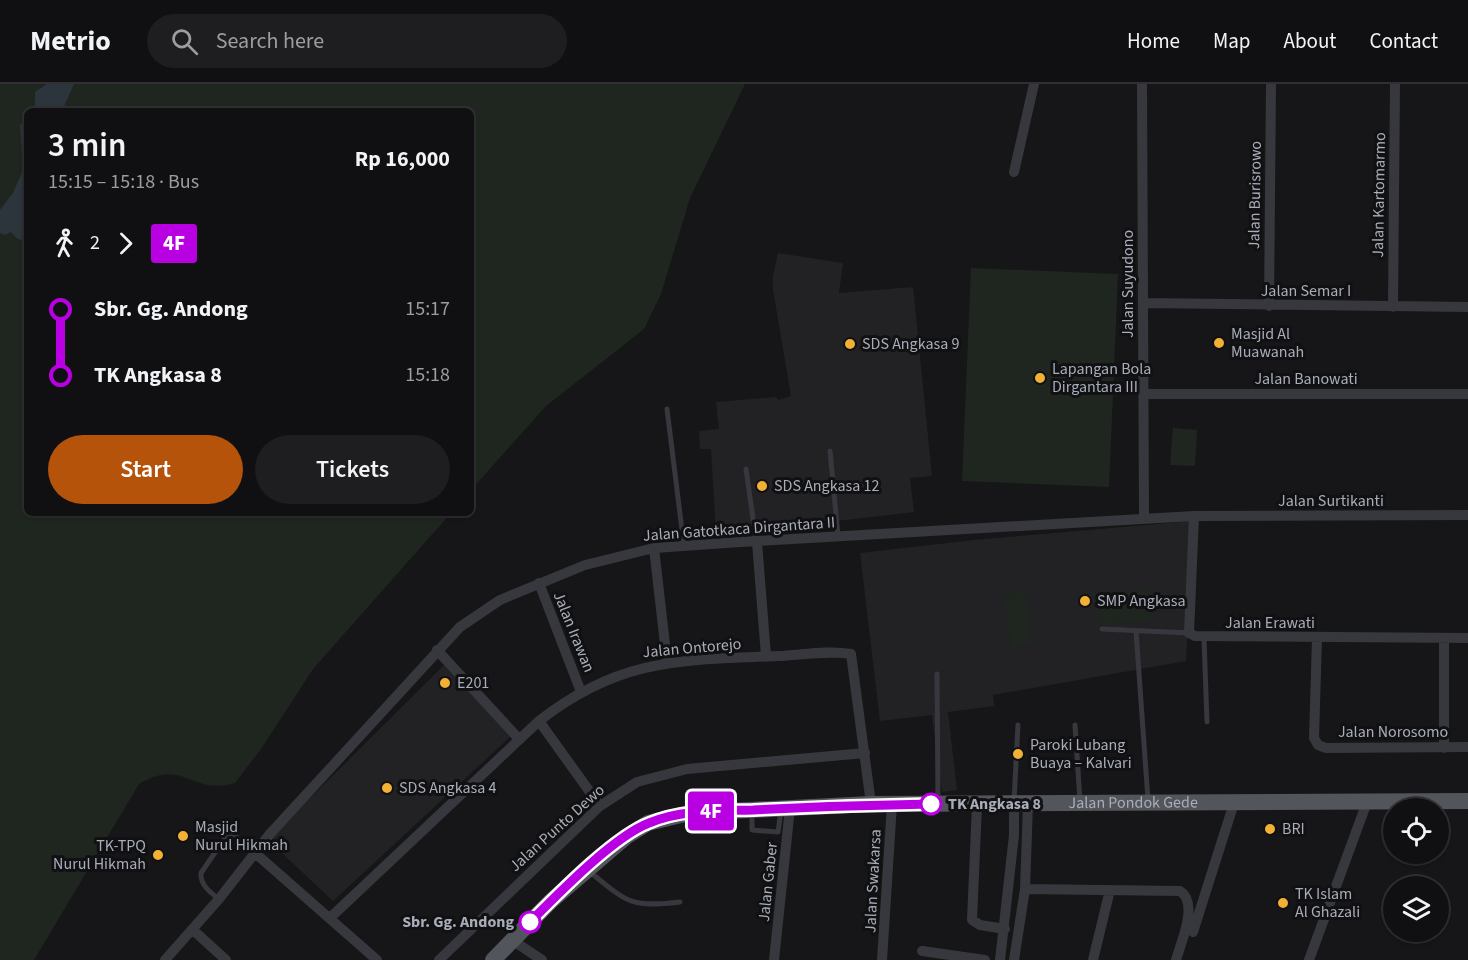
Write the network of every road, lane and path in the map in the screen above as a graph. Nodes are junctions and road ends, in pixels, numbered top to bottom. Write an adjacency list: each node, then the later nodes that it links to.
1 (1034, 84): 5 (street)
2 (1142, 84): 6 (street, Jalan Suyudono)
3 (1271, 84): 7 (street, Jalan Burisrowo)
4 (1395, 84): 8 (street, Jalan Kartomarmo)
5 (1014, 172)
6 (1143, 303): 7 (street, Jalan Semar I); 11 (street, Jalan Suyudono)
7 (1269, 306): 8 (street, Jalan Semar I)
8 (1393, 307): 9 (street, Jalan Semar I)
9 (1468, 307)
10 (1468, 393): 11 (street, Jalan Banowati)
11 (1144, 394): 17 (street, Jalan Suyudono)
12 (667, 409): 20 (lane)
13 (830, 451): 18 (lane)
14 (746, 469): 19 (lane)
15 (1468, 515): 16 (street, Jalan Surtikanti)
16 (1194, 516): 17 (street, Jalan Gatotkaca Dirgantara II); 25 (street)
17 (1144, 519): 18 (street, Jalan Gatotkaca Dirgantara II)
18 (838, 537): 19 (street, Jalan Gatotkaca Dirgantara II)
19 (757, 542): 20 (street, Jalan Gatotkaca Dirgantara II); 31 (street)
20 (684, 546): 21 (street, Jalan Gatotkaca Dirgantara II)
21 (654, 548): 22 (street, Jalan Gatotkaca Dirgantara II); 32 (street)
22 (539, 583): 30 (street, Jalan Gatotkaca Dirgantara II); 34 (street, Jalan Irawan)
23 (1102, 629): 24 (lane)
24 (1136, 631): 25 (lane); 46 (lane)
25 (1189, 633): 26 (street, Jalan Erawati)
26 (1204, 638): 27 (street, Jalan Erawati); 36 (lane)
27 (1317, 638): 28 (street, Jalan Erawati); 41 (street, Jalan Norosomo)
28 (1443, 638): 29 (street, Jalan Erawati); 41 (street)
29 (1468, 638)
30 (437, 651): 39 (street); 56 (street, Jalan Gatotkaca Dirgantara II)
31 (766, 656): 32 (street, Jalan Ontorejo); 42 (street, Jalan Ontorejo)
32 (667, 662): 34 (street, Jalan Ontorejo)
33 (938, 674): 50 (lane)
34 (581, 692): 35 (street, Jalan Ontorejo)
35 (539, 721): 39 (street, Jalan Ontorejo); 53 (street)
36 (1207, 722)
37 (1018, 725): 52 (lane)
38 (1075, 725): 45 (lane)
39 (519, 739): 62 (street, Jalan Ontorejo)
40 (1468, 747): 41 (street, Jalan Norosomo)
41 (1444, 748)
42 (865, 753): 48 (street, Jalan Ontorejo); 53 (street, Jalan Punto Dewo)
43 (1468, 801): 44 (main road, Jalan Pondok Gede)
44 (1367, 802): 47 (main road, Jalan Pondok Gede); 81 (street)
45 (1080, 803): 46 (main road, Jalan Pondok Gede); 52 (main road, Jalan Pondok Gede)
46 (1148, 803): 47 (main road, Jalan Pondok Gede)
47 (1234, 803): 65 (street)
48 (871, 804): 49 (main road, Jalan Pondok Gede); 54 (main road, Jalan Pondok Gede)
49 (892, 804): 50 (main road, Jalan Pondok Gede); 75 (street, Jalan Swakarsa)
50 (938, 804): 51 (main road, Jalan Pondok Gede)
51 (977, 804): 52 (main road, Jalan Pondok Gede); 63 (street)
52 (1021, 804): 58 (street); 63 (street)
53 (600, 806): 71 (street, Jalan Punto Dewo)
54 (785, 808): 55 (main road, Jalan Pondok Gede); 55 (lane); 74 (street, Jalan Gaber)
55 (752, 810): 57 (main road, Jalan Pondok Gede)
56 (255, 853): 60 (street, Jalan Gatotkaca Dirgantara II); 60 (lane); 62 (street)
57 (586, 869): 61 (lane); 66 (main road, Jalan Pondok Gede)
58 (1025, 889): 59 (street); 78 (street)
59 (1110, 890): 79 (street); 80 (street)
60 (219, 899): 64 (street, Jalan Gatotkaca Dirgantara II)
61 (680, 902)
62 (331, 917): 70 (street)
63 (1005, 929): 77 (street)
64 (193, 930): 68 (street, Jalan Gatotkaca Dirgantara II); 69 (street)
65 (1193, 932)
66 (512, 940): 72 (main road, Jalan Pondok Gede); 73 (street)
67 (921, 951): 76 (street)
68 (165, 960)
69 (226, 960)
70 (377, 960)
71 (439, 960)
72 (493, 960)
73 (542, 960)
74 (774, 960)
75 (882, 960)
76 (985, 960)
77 (1000, 960)
78 (1014, 960)
79 (1093, 960)
80 (1176, 960)
81 (1309, 960)

